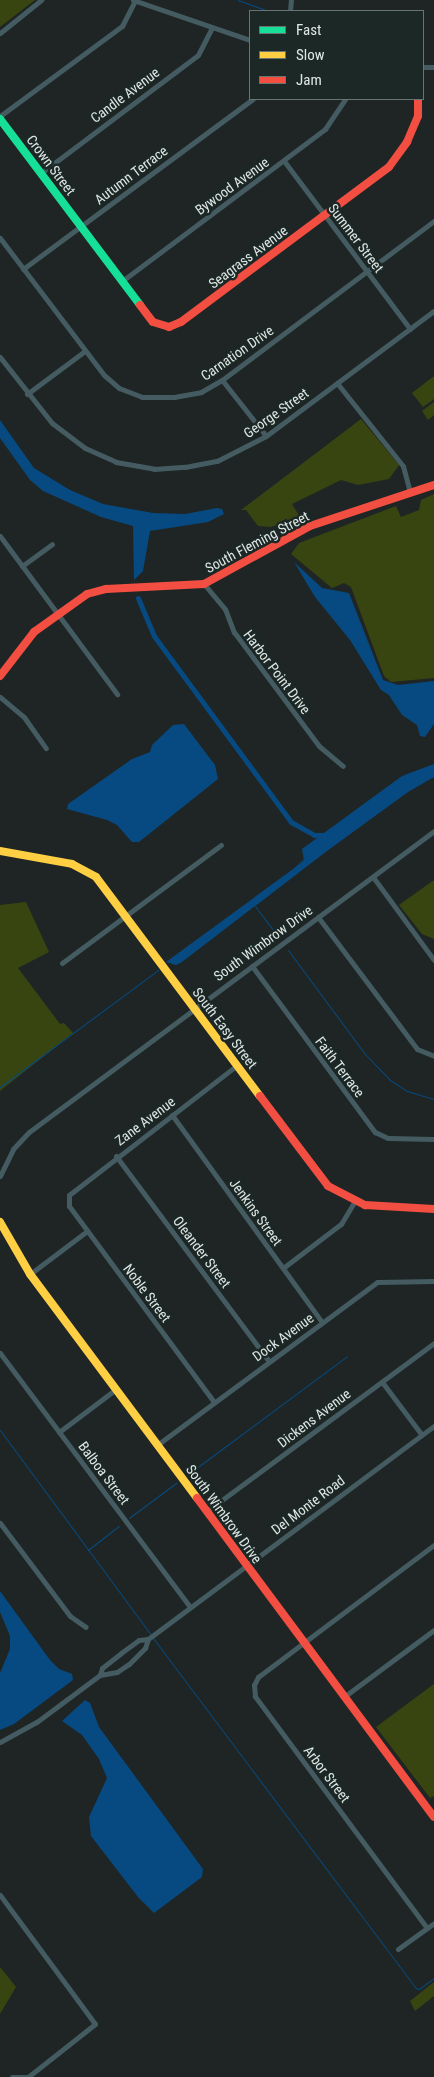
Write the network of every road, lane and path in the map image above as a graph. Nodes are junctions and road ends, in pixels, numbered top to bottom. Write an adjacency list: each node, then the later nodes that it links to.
1 (41, 0): 4 (street)
2 (134, 0): 3 (street); 9 (street)
3 (212, 27): 5 (street); 11 (street, Candle Avenue)
4 (0, 33)
5 (249, 40)
6 (252, 100): 14 (street, Autumn Terrace)
7 (344, 100): 10 (street, Bywood Avenue)
8 (418, 100): 12 (street, Seagrass Avenue)
9 (0, 118): 11 (street, Crown Street)
10 (284, 161): 12 (street, Summer Street); 18 (street, Bywood Avenue)
11 (41, 172): 14 (street, Crown Street)
12 (324, 215): 17 (street, Summer Street); 18 (street, Seagrass Avenue)
13 (434, 221): 17 (street, Carnation Drive)
14 (81, 226): 16 (street, Autumn Terrace); 18 (street, Seagrass Avenue)
15 (0, 238): 16 (street, Carnation Drive)
16 (23, 269): 21 (street, Carnation Drive)
17 (367, 272): 20 (street, Summer Street); 23 (street, Carnation Drive)
18 (122, 281)
19 (434, 310): 20 (street, George Street)
20 (410, 329): 24 (street, George Street)
21 (85, 351): 23 (street, Carnation Drive); 25 (street)
22 (0, 357): 25 (street, George Street)
23 (222, 380): 26 (street)
24 (337, 383): 26 (street, George Street); 28 (street)
25 (28, 394): 26 (street, George Street)
26 (266, 436)
27 (434, 485): 28 (street, South Fleming Street)
28 (410, 492): 32 (street, South Fleming Street)
29 (0, 536): 31 (street)
30 (52, 544): 31 (street)
31 (22, 566): 33 (street)
32 (204, 584): 33 (street, South Fleming Street); 38 (street, Harbor Point Drive)
33 (57, 614): 34 (street, South Fleming Street); 35 (street)
34 (0, 676)
35 (117, 694)
36 (0, 696): 37 (street)
37 (46, 748)
38 (342, 766)
39 (434, 831): 42 (street, South Wimbrow Drive)
40 (221, 844): 43 (street)
41 (0, 851): 43 (street, South Easy Street)
42 (373, 877): 44 (street, South Wimbrow Drive); 45 (street)
43 (126, 916): 46 (street); 48 (street, South Easy Street)
44 (318, 917): 47 (street, South Wimbrow Drive); 49 (street)
45 (434, 960)
46 (62, 963)
47 (252, 966): 48 (street, South Wimbrow Drive); 52 (street, Faith Terrace)
48 (195, 1009): 50 (street, South Easy Street); 54 (street, South Wimbrow Drive)
49 (434, 1056)
50 (237, 1065): 51 (street, Zane Avenue); 56 (street, South Easy Street)
51 (172, 1115): 53 (street, Zane Avenue); 60 (street, Jenkins Street)
52 (434, 1139)
53 (116, 1156): 55 (street, Zane Avenue); 66 (street, Oleander Street)
54 (0, 1176)
55 (69, 1196): 59 (street, Noble Street)
56 (354, 1202): 57 (street, South Easy Street); 60 (street)
57 (434, 1209)
58 (0, 1222): 61 (street, South Wimbrow Drive)
59 (87, 1231): 61 (street); 69 (street, Noble Street)
60 (283, 1268): 63 (street, Jenkins Street)
61 (30, 1274): 68 (street, South Wimbrow Drive)
62 (434, 1281): 63 (street, Dock Avenue)
63 (322, 1322): 66 (street, Dock Avenue)
64 (434, 1342): 67 (street, Dickens Avenue)
65 (0, 1353): 71 (street, Balboa Street)
66 (269, 1361): 69 (street, Dock Avenue)
67 (382, 1382): 72 (street); 74 (street, Dickens Avenue)
68 (116, 1389): 71 (street); 73 (street, South Wimbrow Drive)
69 (214, 1402): 73 (street, Dock Avenue)
70 (434, 1426): 72 (street, Del Monte Road)
71 (59, 1432): 78 (street, Balboa Street)
72 (422, 1434): 77 (street, Del Monte Road)
73 (158, 1445): 74 (street, South Wimbrow Drive)
74 (207, 1511): 77 (street, South Wimbrow Drive)
75 (0, 1523): 79 (street)
76 (434, 1545): 82 (street, Arbor Street)
77 (246, 1565): 78 (street, Del Monte Road); 82 (street, South Wimbrow Drive)
78 (190, 1607): 81 (street, Del Monte Road)
79 (86, 1627)
80 (434, 1630): 86 (street)
81 (148, 1639): 83 (street); 84 (street)
82 (304, 1642): 86 (street, South Wimbrow Drive); 91 (street, Arbor Street)
83 (121, 1653): 84 (street); 85 (street)
84 (129, 1664): 85 (street)
85 (100, 1674): 87 (street)
86 (345, 1696): 88 (street, South Wimbrow Drive)
87 (0, 1742)
88 (434, 1817)
89 (0, 1895): 94 (street)
90 (434, 1923): 91 (street)
91 (427, 1928): 92 (street)
92 (398, 1950)
93 (12, 2077): 94 (street)
94 (28, 2077)

